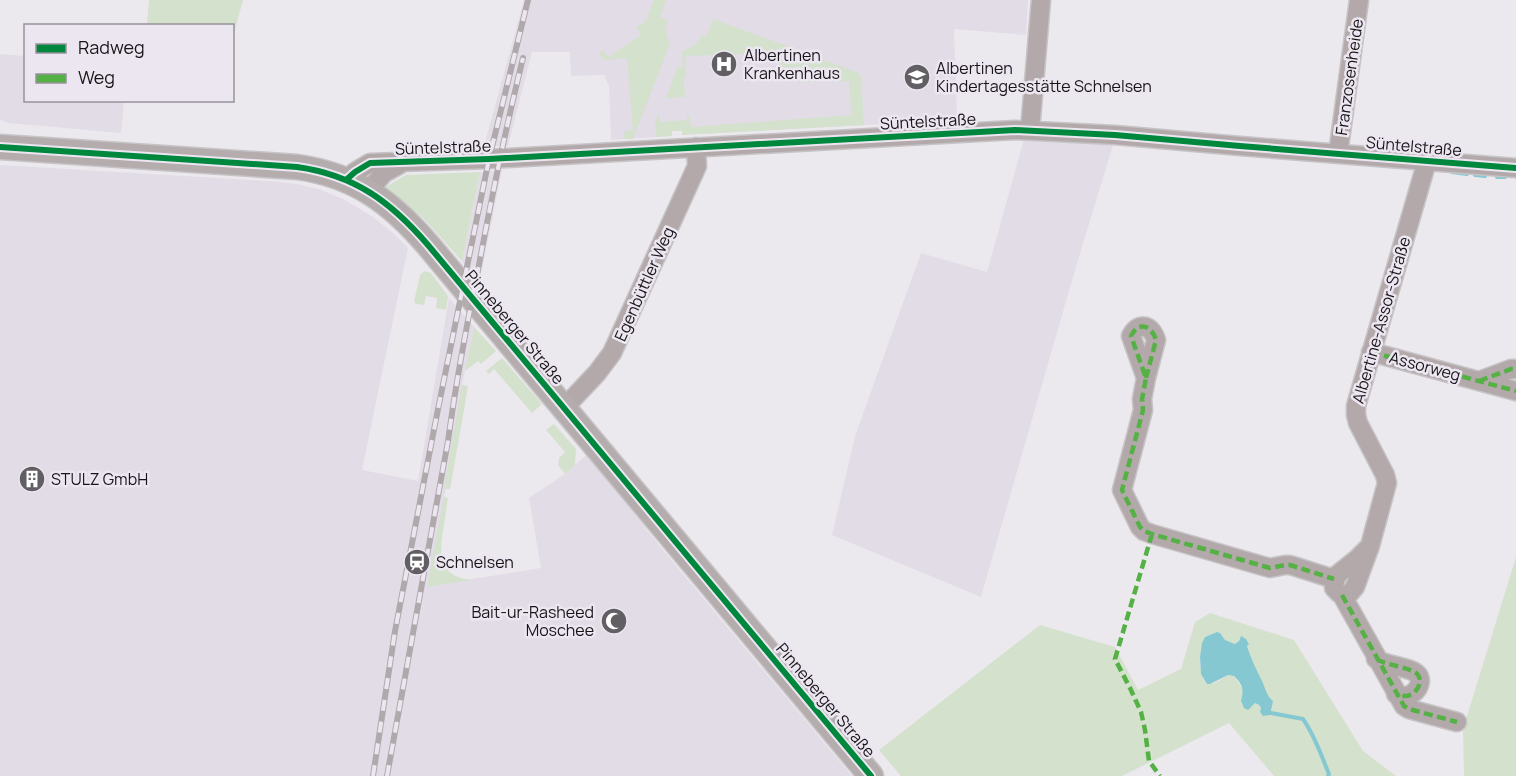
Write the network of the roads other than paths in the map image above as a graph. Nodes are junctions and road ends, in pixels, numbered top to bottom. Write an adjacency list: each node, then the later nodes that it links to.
1 (1041, 0): 3 (street)
2 (1359, 0): 6 (street, Franzosenheide)
3 (1030, 130): 5 (street, Süntelstraße); 6 (street, Süntelstraße)
4 (3, 145): 9 (main road, Pinneberger Straße)
5 (696, 147): 9 (street, Süntelstraße); 15 (street, Egenbüttler Weg)
6 (1338, 154): 7 (street, Süntelstraße)
7 (1427, 161): 8 (street, Süntelstraße); 10 (street, Albertine-Assor-Straße)
8 (1516, 168)
9 (357, 185): 15 (main road, Pinneberger Straße)
10 (1371, 352): 13 (street, Assorweg); 16 (street, Albertine-Assor-Straße)
11 (1516, 369): 13 (street, Assorweg)
12 (1146, 378): 16 (street)
13 (1479, 381): 14 (street, Assorweg)
14 (1516, 391)
15 (564, 408): 20 (main road, Pinneberger Straße)
16 (1338, 587): 17 (street)
17 (1377, 659): 18 (street); 18 (street)
18 (1396, 693): 19 (street)
19 (1457, 722)
20 (871, 776)

